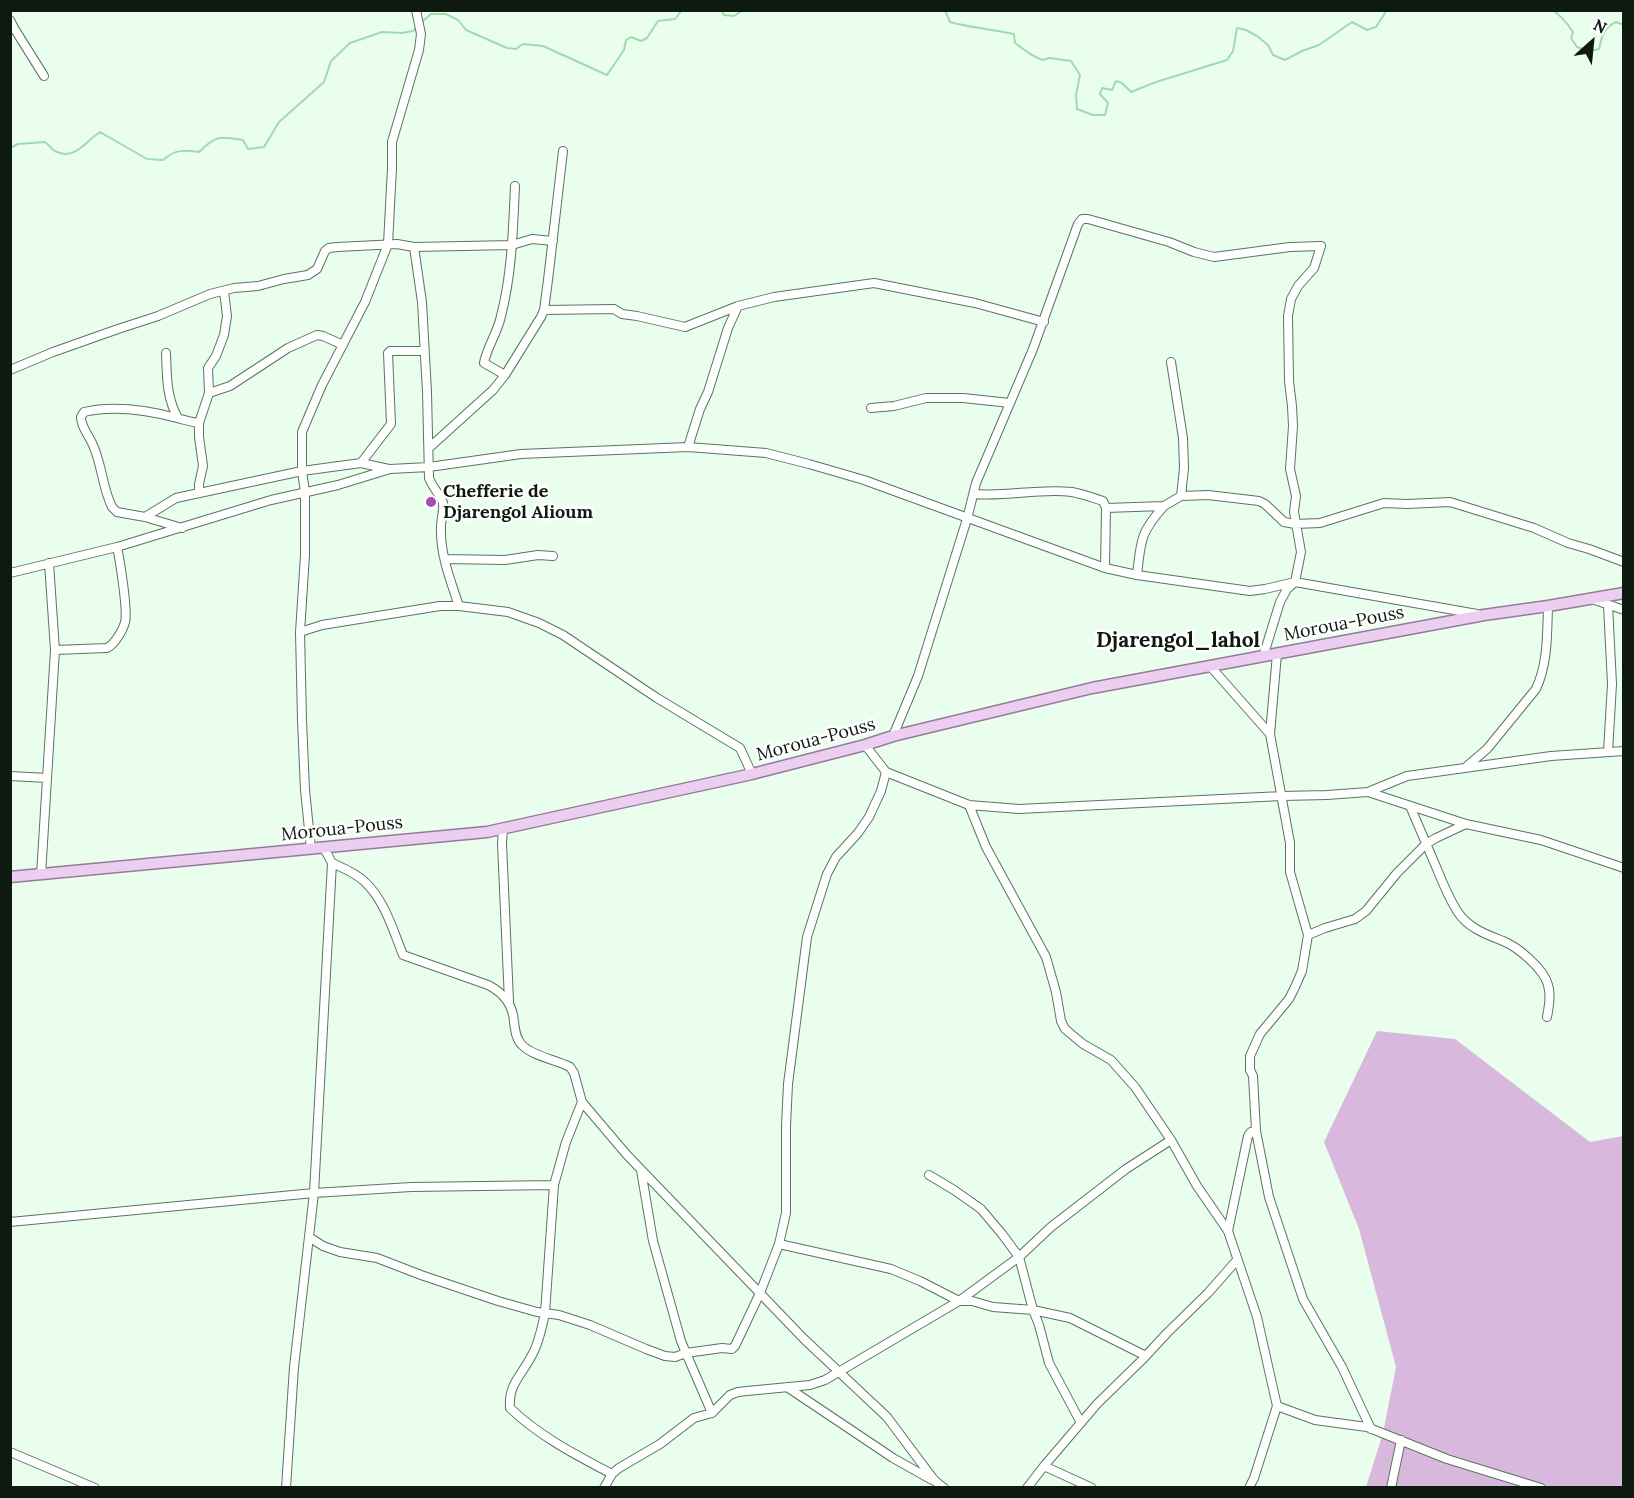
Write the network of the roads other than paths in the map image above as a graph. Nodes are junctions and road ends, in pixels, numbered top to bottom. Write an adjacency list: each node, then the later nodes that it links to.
1 (416, 10): 7 (street)
2 (10, 20): 3 (street)
3 (44, 76)
4 (563, 151): 6 (street)
5 (515, 186): 8 (street)
6 (553, 241): 8 (street); 12 (street)
7 (388, 244): 9 (street); 10 (street); 14 (street)
8 (512, 245): 9 (street); 19 (street)
9 (414, 247): 15 (street)
10 (224, 291): 18 (street); 20 (street)
11 (738, 306): 12 (street); 13 (street); 26 (street)
12 (544, 310): 19 (street)
13 (1044, 322): 21 (street); 39 (street)
14 (343, 345): 20 (street); 30 (street)
15 (424, 351): 25 (street); 27 (street)
16 (166, 353): 23 (street)
17 (1171, 362): 34 (street)
18 (10, 370)
19 (505, 375): 25 (street)
20 (209, 393): 24 (street)
21 (1010, 403): 22 (street); 33 (street)
22 (872, 408)
23 (178, 418): 24 (street); 37 (street)
24 (200, 423): 32 (street)
25 (430, 447): 28 (street)
26 (688, 447): 28 (street); 38 (street)
27 (361, 463): 29 (street); 30 (street)
28 (429, 467): 29 (street); 43 (street)
29 (390, 469): 31 (street)
30 (302, 471): 31 (street); 32 (street)
31 (305, 492): 40 (street); 57 (street)
32 (199, 493): 37 (street)
33 (974, 494): 36 (street); 38 (street)
34 (1181, 496): 35 (street); 39 (street)
35 (1164, 506): 36 (street); 48 (street)
36 (1106, 508): 46 (street)
37 (145, 517): 40 (street)
38 (967, 519): 46 (street); 63 (street)
39 (1296, 524): 45 (street); 49 (street)
40 (182, 528): 41 (street)
41 (117, 547): 44 (street); 58 (street)
42 (553, 556): 43 (street)
43 (445, 559): 53 (street)
44 (49, 562): 47 (street); 58 (street)
45 (1623, 562)
46 (1105, 567): 48 (street)
47 (10, 573)
48 (1137, 575): 49 (street)
49 (1295, 582): 56 (street); 60 (street)
50 (1623, 593): 51 (main road, Moroua-Pouss)
51 (1591, 599): 52 (street); 54 (main road, Moroua-Pouss)
52 (1608, 605): 55 (street); 66 (street)
53 (459, 606): 57 (street); 69 (street)
54 (1548, 606): 56 (main road, Moroua-Pouss); 67 (street)
55 (1623, 610)
56 (1484, 615): 59 (main road, Moroua-Pouss)
57 (300, 632): 80 (street)
58 (55, 650): 71 (street)
59 (1277, 654): 60 (main road, Moroua-Pouss); 62 (street)
60 (1263, 657): 61 (main road, Moroua-Pouss)
61 (1210, 666): 62 (street); 63 (main road, Moroua-Pouss)
62 (1270, 734): 73 (street)
63 (893, 736): 64 (main road, Moroua-Pouss)
64 (865, 745): 68 (street); 69 (main road, Moroua-Pouss)
65 (1623, 751): 66 (street)
66 (1608, 752): 67 (street)
67 (1464, 767): 72 (street)
68 (886, 772): 74 (street); 98 (street)
69 (752, 774): 77 (main road, Moroua-Pouss)
70 (10, 776): 71 (street)
71 (47, 778): 83 (street)
72 (1368, 792): 73 (street); 75 (street)
73 (1282, 796): 74 (street); 85 (street)
74 (969, 805): 90 (street)
75 (1410, 806): 76 (street); 78 (street)
76 (1466, 824): 78 (street); 82 (street)
77 (503, 828): 79 (main road, Moroua-Pouss); 86 (street)
78 (1426, 844): 85 (street); 87 (street)
79 (324, 848): 80 (main road, Moroua-Pouss); 81 (street)
80 (311, 849): 83 (main road, Moroua-Pouss)
81 (332, 863): 86 (street); 94 (street)
82 (1623, 868)
83 (41, 874): 84 (main road, Moroua-Pouss)
84 (10, 877)
85 (1308, 935): 89 (street)
86 (509, 1001): 88 (street)
87 (1547, 1017)
88 (582, 1102): 91 (street); 93 (street)
89 (1256, 1131): 96 (street); 112 (street)
90 (1171, 1140): 96 (street); 99 (street)
91 (641, 1169): 101 (street); 105 (street)
92 (929, 1175): 99 (street)
93 (554, 1185): 94 (street); 104 (street)
94 (314, 1193): 95 (street); 97 (street)
95 (10, 1222)
96 (1228, 1231): 100 (street)
97 (309, 1236): 104 (street); 119 (street)
98 (779, 1244): 101 (street); 102 (street)
99 (1018, 1257): 102 (street); 103 (street)
100 (1237, 1260): 106 (street); 109 (street)
101 (760, 1293): 105 (street); 107 (street)
102 (959, 1301): 103 (street); 107 (street)
103 (1033, 1310): 106 (street); 111 (street)
104 (545, 1313): 105 (street); 116 (street)
105 (686, 1353): 110 (street)
106 (1146, 1356): 111 (street)
107 (839, 1372): 108 (street); 117 (street)
108 (787, 1387): 110 (street); 117 (street)
109 (1277, 1406): 112 (street); 124 (street)
110 (712, 1413): 116 (street)
111 (1081, 1423): 115 (street)
112 (1371, 1429): 113 (street)
113 (1401, 1440): 125 (street); 126 (street)
114 (10, 1452): 118 (street)
115 (1044, 1466): 122 (street); 123 (street)
116 (612, 1474): 120 (street)
117 (935, 1481): 121 (street)
118 (95, 1488)
119 (286, 1488)
120 (604, 1488)
121 (944, 1488)
122 (1027, 1488)
123 (1092, 1488)
124 (1249, 1488)
125 (1391, 1488)
126 (1541, 1488)

